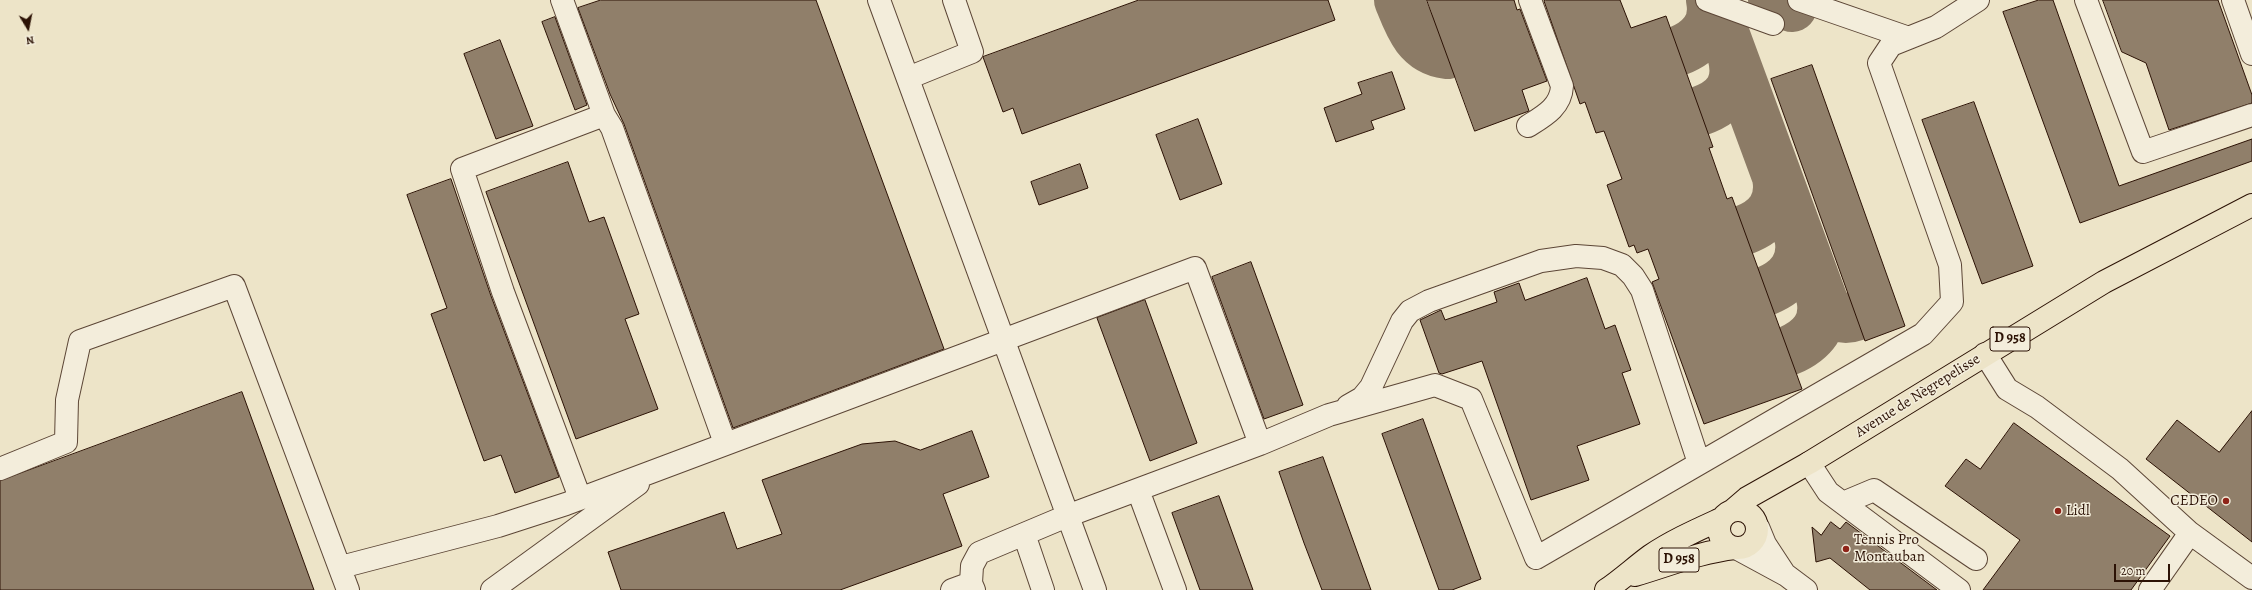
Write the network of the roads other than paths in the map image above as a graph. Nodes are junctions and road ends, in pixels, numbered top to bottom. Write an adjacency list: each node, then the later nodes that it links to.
1 (562, 0): 14 (street)
2 (879, 0): 13 (street)
3 (954, 0): 13 (street)
4 (1530, 0): 16 (street)
5 (1707, 0): 10 (street)
6 (1799, 0): 11 (street)
7 (1978, 0): 11 (street)
8 (2086, 0): 15 (street)
9 (2233, 0): 12 (street)
10 (1773, 24)
11 (1906, 37): 23 (street)
12 (2252, 54)
13 (908, 78): 18 (street)
14 (604, 115): 21 (street); 29 (street)
15 (2252, 115)
16 (1528, 126)
17 (2252, 205): 19 (main road, Avenue de Nègrepelisse / D 958)
18 (1003, 340): 21 (street); 22 (street); 32 (street)
19 (1985, 354): 24 (main road, Avenue de Nègrepelisse / D 958); 34 (street)
20 (1329, 415): 22 (street); 23 (street); 23 (street)
21 (725, 443): 25 (street)
22 (1260, 444): 28 (street)
23 (1699, 463)
24 (1809, 463): 27 (main road, Avenue de Nègrepelisse / D 958); 30 (street)
25 (663, 466): 29 (street); 44 (street)
26 (0, 469): 38 (street)
27 (1774, 483): 31 (main road, Avenue de Nègrepelisse / D 958); 33 (main road, Avenue de Nègrepelisse / D 958)
28 (1138, 490): 32 (street); 47 (street)
29 (580, 498): 38 (street)
30 (1843, 503): 37 (street); 50 (street)
31 (1727, 514): 33 (main road); 36 (main road); 40 (main road, Avenue de Nègrepelisse / D 958)
32 (1067, 516): 35 (street); 46 (street)
33 (1757, 524): 36 (main road); 39 (street)
34 (2190, 533): 41 (street); 51 (street)
35 (1024, 534): 42 (street); 45 (street)
36 (1737, 548): 39 (street); 40 (main road, Avenue de Nègrepelisse / D 958)
37 (1976, 559)
38 (340, 567): 43 (street)
39 (1786, 575): 49 (street)
40 (1624, 578): 48 (main road, Avenue de Nègrepelisse / D 958)
41 (2252, 578)
42 (965, 588)
43 (348, 590)
44 (492, 590)
45 (1043, 590)
46 (1094, 590)
47 (1175, 590)
48 (1606, 590)
49 (1806, 590)
50 (1959, 590)
51 (2150, 590)

